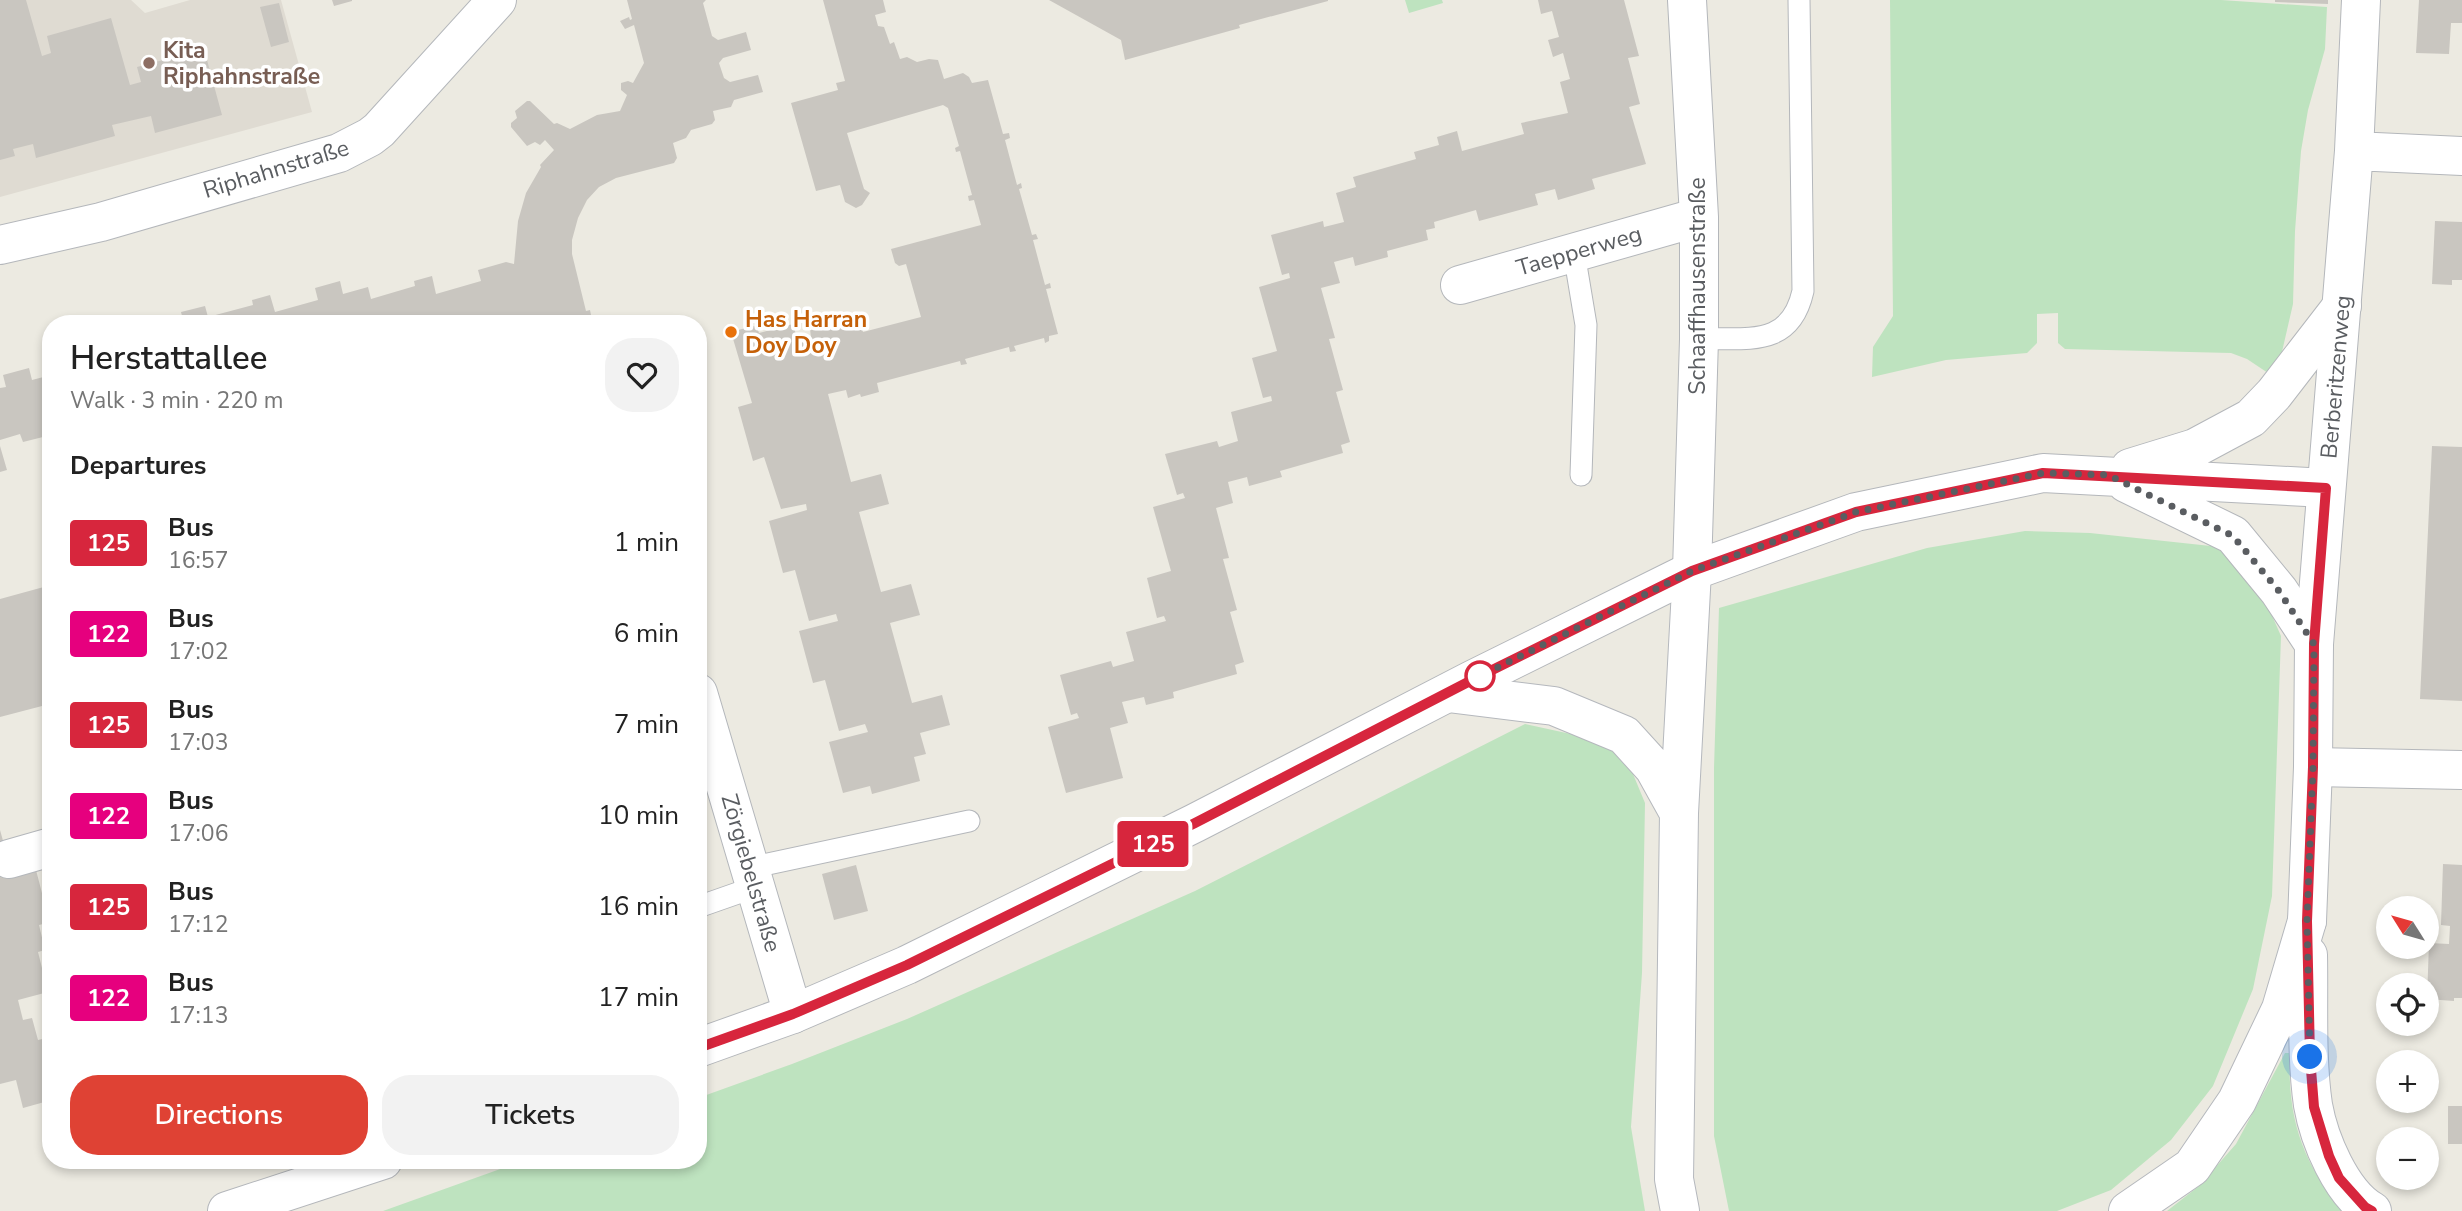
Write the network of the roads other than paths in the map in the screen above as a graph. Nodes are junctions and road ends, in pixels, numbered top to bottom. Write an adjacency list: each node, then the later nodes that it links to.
1 (497, 0): 8 (street, Riphahnstraße)
2 (1687, 0): 7 (street, Schaaffhausenstraße)
3 (1799, 0): 12 (lane)
4 (2361, 0): 5 (street, Berberitzenweg)
5 (2354, 152): 6 (street); 11 (street, Berberitzenweg)
6 (2462, 156)
7 (1699, 217): 9 (street, Taepperweg); 12 (street, Schaaffhausenstraße)
8 (0, 245)
9 (1574, 253): 10 (street, Taepperweg); 13 (lane)
10 (1460, 285)
11 (2342, 306): 14 (street); 15 (street, Berberitzenweg)
12 (1699, 339): 16 (street, Schaaffhausenstraße)
13 (1581, 475)
14 (2108, 475): 15 (street); 16 (street); 17 (street)
15 (2326, 488): 17 (street, Berberitzenweg)
16 (1692, 571): 18 (street); 22 (street, Schaaffhausenstraße)
17 (2314, 644): 20 (street, Berberitzenweg)
18 (1448, 693): 22 (street); 29 (street)
19 (707, 724): 26 (street, Zörgiebelstraße)
20 (2313, 767): 21 (street); 28 (street, Berberitzenweg)
21 (2462, 770)
22 (1679, 813): 33 (street, Schaaffhausenstraße)
23 (969, 821): 26 (lane)
24 (42, 850): 25 (street)
25 (9, 859)
26 (752, 877): 27 (lane); 29 (street, Zörgiebelstraße)
27 (707, 902)
28 (2307, 921): 34 (street); 35 (street)
29 (793, 1014): 30 (street)
30 (707, 1045)
31 (355, 1169): 32 (street)
32 (227, 1211)
33 (1681, 1211)
34 (2128, 1211)
35 (2372, 1211)

